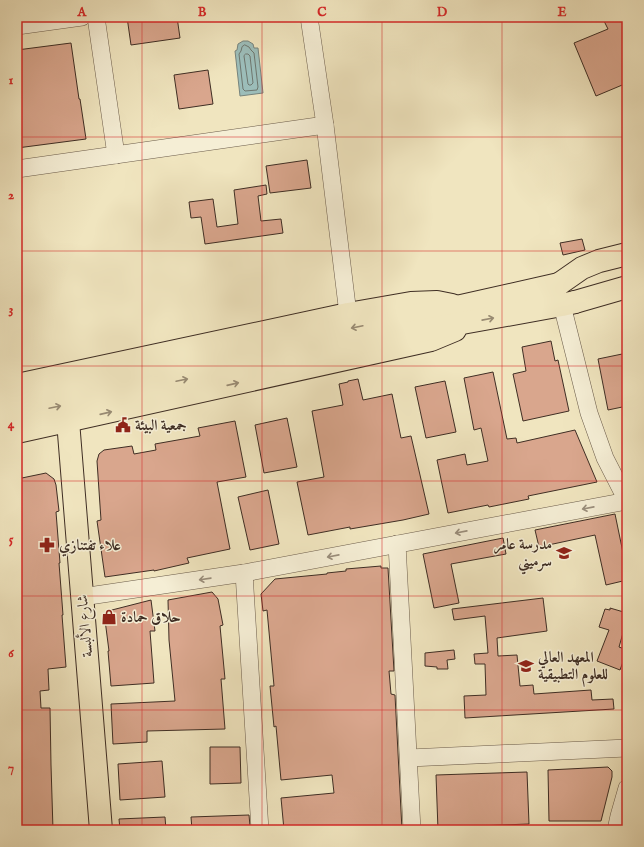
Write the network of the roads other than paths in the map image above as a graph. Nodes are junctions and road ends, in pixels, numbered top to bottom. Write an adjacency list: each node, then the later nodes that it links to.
1 (82, 17): 4 (street)
2 (96, 17): 6 (street)
3 (309, 17): 5 (street)
4 (17, 26)
5 (324, 124): 6 (street); 13 (street)
6 (116, 155): 7 (street)
7 (17, 169)
8 (627, 254): 11 (main road)
9 (627, 269): 11 (main road)
10 (627, 287): 11 (main road)
11 (565, 297): 12 (main road); 14 (main road); 20 (street)
12 (627, 302)
13 (348, 314): 14 (main road); 15 (main road)
14 (464, 314): 16 (main road, one-way to 16); 17 (main road, one-way to 14); 18 (main road, one-way to 14)
15 (17, 385)
16 (17, 397)
17 (17, 415)
18 (68, 421): 19 (main road); 23 (main road, شارع الألبسة)
19 (17, 432)
20 (627, 501): 21 (street, one-way to 21)
21 (397, 544): 22 (street, one-way to 22); 25 (street)
22 (244, 573): 23 (street, one-way to 23); 28 (street)
23 (82, 597): 27 (main road, شارع الألبسة)
24 (627, 748): 25 (street)
25 (408, 758): 29 (street)
26 (627, 788): 30 (street)
27 (101, 830)
28 (260, 830)
29 (412, 830)
30 (616, 830)

